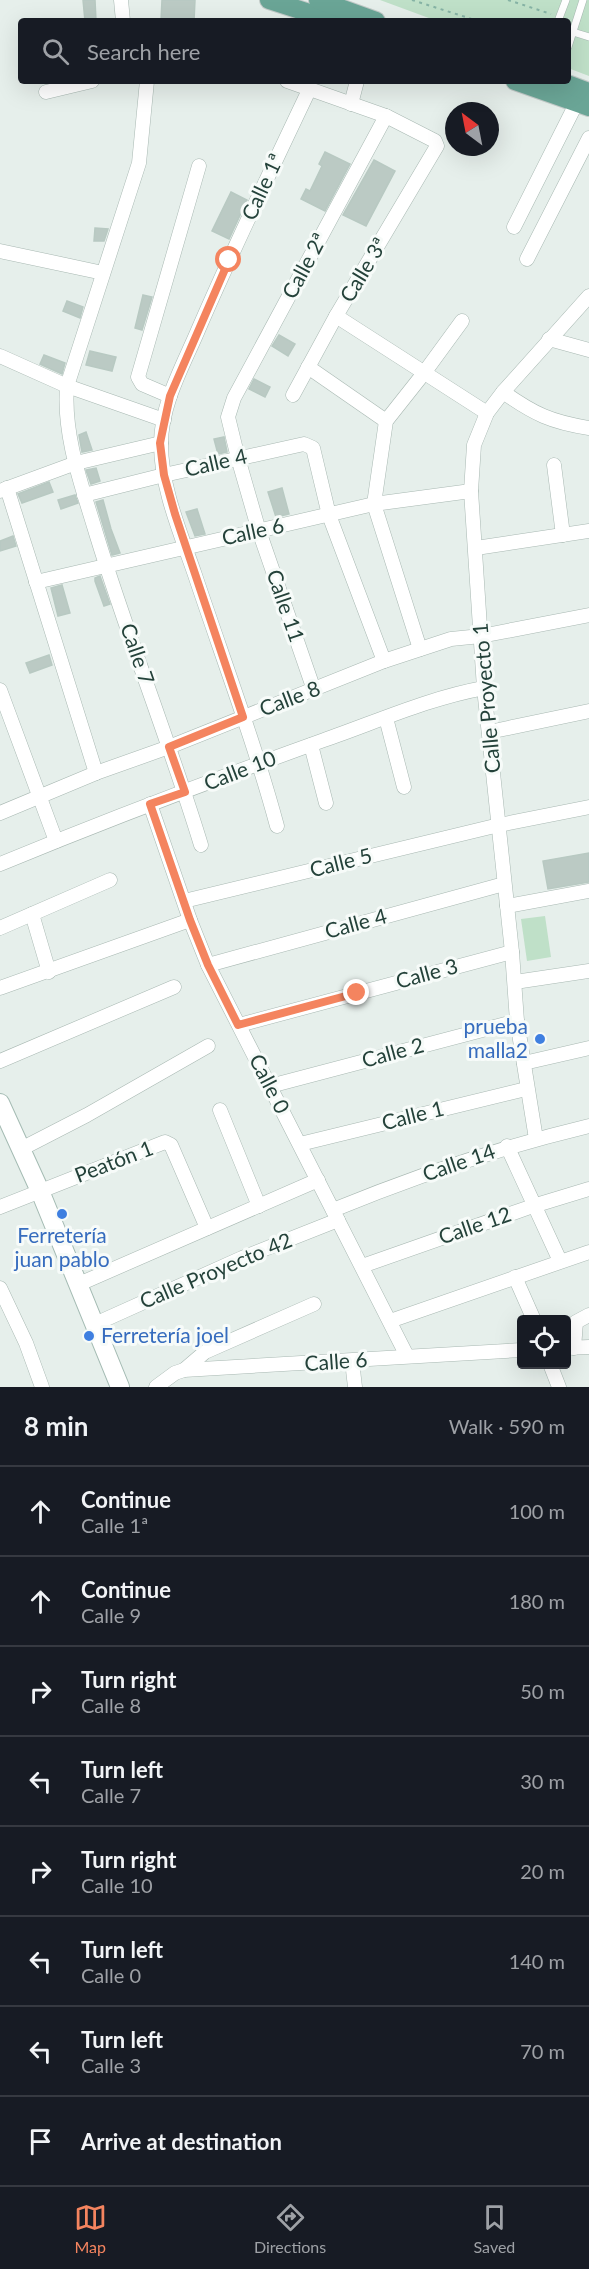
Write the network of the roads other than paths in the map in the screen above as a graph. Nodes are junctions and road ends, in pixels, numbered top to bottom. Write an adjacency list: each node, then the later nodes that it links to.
1 (121, 0): 6 (street)
2 (269, 0): 7 (main road)
3 (318, 0): 8 (main road)
4 (566, 0): 9 (lane)
5 (583, 0): 10 (lane)
6 (123, 18)
7 (325, 18)
8 (366, 18)
9 (559, 18)
10 (573, 32): 11 (lane); 12 (lane)
11 (589, 37)
12 (571, 38)
13 (79, 84): 20 (street)
14 (147, 84): 29 (street, Calle 7)
15 (297, 84): 19 (street)
16 (356, 84): 22 (street)
17 (536, 84): 18 (main road)
18 (556, 85): 21 (main road)
19 (310, 88): 22 (street); 41 (street, Calle 1ª)
20 (46, 92)
21 (585, 100): 26 (street)
22 (351, 104): 23 (street)
23 (386, 116): 31 (street, Calle 3ª); 43 (street, Calle 2ª)
24 (589, 138): 28 (street)
25 (198, 166): 41 (street)
26 (514, 227)
27 (0, 251): 29 (street)
28 (527, 259)
29 (104, 273): 38 (street, Calle 7)
30 (589, 297): 33 (street, Calle Proyecto 1)
31 (336, 316): 36 (street, Calle 3ª); 37 (street)
32 (462, 321): 37 (street)
33 (549, 339): 34 (street); 39 (street, Calle Proyecto 1)
34 (589, 350)
35 (0, 356): 38 (street)
36 (308, 367): 40 (street, Calle 3ª); 45 (street)
37 (424, 374): 42 (street); 45 (street)
38 (67, 386): 44 (street); 49 (street, Calle 7)
39 (503, 393): 42 (street, Calle Proyecto 1); 46 (street)
40 (293, 395)
41 (170, 396): 44 (street, Calle 1ª)
42 (487, 413): 53 (street, Calle Proyecto 1)
43 (228, 417): 48 (street, Calle 11)
44 (164, 420): 47 (street, Calle 1ª)
45 (386, 421): 55 (street)
46 (589, 428)
47 (160, 443): 49 (street); 51 (street, Calle 1ª)
48 (238, 458): 51 (street, Calle 4); 56 (street, Calle 4); 57 (street, Calle 11)
49 (76, 463): 52 (street); 54 (street, Calle 7)
50 (554, 465): 59 (street)
51 (164, 475): 54 (street, Calle 4); 60 (street, Calle 1ª)
52 (4, 490): 63 (street)
53 (471, 491): 55 (street, Calle 6); 61 (street, Calle Proyecto 1)
54 (84, 495): 62 (street, Calle 7)
55 (374, 504): 56 (street, Calle 6); 66 (street)
56 (329, 515): 57 (street, Calle 6); 67 (street)
57 (259, 531): 60 (street, Calle 6); 70 (street, Calle 11)
58 (589, 531): 59 (street)
59 (563, 535): 61 (street)
60 (186, 547): 62 (street, Calle 6); 72 (street, Calle 1ª)
61 (476, 548): 65 (street, Calle Proyecto 1)
62 (106, 566): 63 (street, Calle 6); 76 (street, Calle 7)
63 (36, 582): 78 (street)
64 (589, 615): 65 (street, Calle 8)
65 (481, 636): 66 (street, Calle 8); 68 (street, Calle Proyecto 1)
66 (420, 649): 67 (street, Calle 8)
67 (384, 661): 70 (street, Calle 8)
68 (484, 688): 73 (street, Calle 10); 74 (street, Calle Proyecto 1)
69 (0, 690): 81 (street)
70 (314, 690): 72 (street, Calle 8)
71 (589, 711): 74 (street)
72 (243, 717): 76 (street, Calle 8); 77 (street, Calle 1ª)
73 (386, 718): 75 (street, Calle 10); 79 (street)
74 (489, 732): 86 (street, Calle Proyecto 1)
75 (311, 745): 77 (street, Calle 10); 82 (street)
76 (169, 747): 78 (street, Calle 8); 80 (street, Calle 7)
77 (260, 763): 80 (street, Calle 10); 87 (street, Calle 1ª)
78 (96, 773): 81 (street, Calle 8)
79 (404, 787)
80 (185, 792): 83 (street, Calle 10); 89 (street, Calle 7)
81 (40, 796): 85 (street, Calle 8); 88 (street)
82 (326, 803)
83 (150, 804): 88 (street, Calle 10); 94 (street, Calle 0)
84 (589, 807): 86 (street, Calle 5)
85 (0, 813)
86 (499, 825): 92 (street, Calle Proyecto 1); 94 (street, Calle 5)
87 (277, 826)
88 (56, 842): 90 (street, Calle 10)
89 (201, 845)
90 (0, 864)
91 (110, 880): 96 (street)
92 (504, 884): 95 (street, Calle Proyecto 1); 100 (street, Calle 4)
93 (589, 891): 95 (street)
94 (184, 901): 97 (street, Calle 0)
95 (507, 906): 99 (street, Calle Proyecto 1)
96 (32, 914): 98 (street); 101 (street)
97 (190, 920): 100 (street, Calle 0); 101 (street)
98 (0, 928)
99 (512, 952): 103 (street, Calle Proyecto 1); 107 (street, Calle 3)
100 (208, 965): 107 (street, Calle 0)
101 (49, 972): 105 (street)
102 (589, 972): 103 (street)
103 (515, 982): 106 (street, Calle Proyecto 1)
104 (174, 987): 110 (street)
105 (0, 988)
106 (517, 1021): 111 (street, Calle Proyecto 1); 112 (street, Calle 2)
107 (238, 1025): 112 (street, Calle 0)
108 (208, 1046): 120 (street)
109 (589, 1048): 111 (street)
110 (0, 1061)
111 (524, 1063): 113 (street, Calle Proyecto 1)
112 (270, 1086): 118 (street, Calle 0)
113 (526, 1089): 117 (street, Calle Proyecto 1); 118 (street, Calle 1)
114 (0, 1103): 120 (main road)
115 (220, 1110): 124 (street)
116 (589, 1126): 117 (street, Calle 14)
117 (536, 1138): 119 (street, Calle 14)
118 (300, 1144): 121 (street, Calle 0)
119 (507, 1146): 125 (street); 127 (street, Calle 14)
120 (21, 1149): 123 (main road)
121 (318, 1180): 124 (street); 127 (street, Calle 0)
122 (589, 1190): 125 (street, Calle 12)
123 (40, 1191): 126 (street); 128 (street, Peatón 1); 133 (main road)
124 (259, 1206): 128 (street)
125 (533, 1206): 130 (street); 131 (street, Calle 12)
126 (0, 1207)
127 (335, 1215): 131 (street, Calle 0); 139 (street, Calle Proyecto 42)
128 (207, 1228): 133 (street)
129 (589, 1252): 130 (street)
130 (560, 1261): 132 (street)
131 (362, 1266): 138 (street, Calle 0)
132 (515, 1277): 136 (street); 138 (street)
133 (79, 1284): 139 (main road)
134 (0, 1288): 147 (street)
135 (314, 1304): 146 (street)
136 (532, 1315)
137 (589, 1316): 141 (street)
138 (390, 1321): 143 (street, Calle 0)
139 (95, 1324): 148 (main road)
140 (589, 1347): 141 (street)
141 (571, 1348)
142 (517, 1350): 143 (street, Calle 6)
143 (407, 1356): 144 (street, Calle 6)
144 (352, 1361): 146 (street, Calle 6); 150 (street)
145 (552, 1369): 151 (street)
146 (184, 1370): 149 (street, Calle 6)
147 (42, 1387)
148 (120, 1387)
149 (156, 1387)
150 (356, 1387)
151 (559, 1387)

